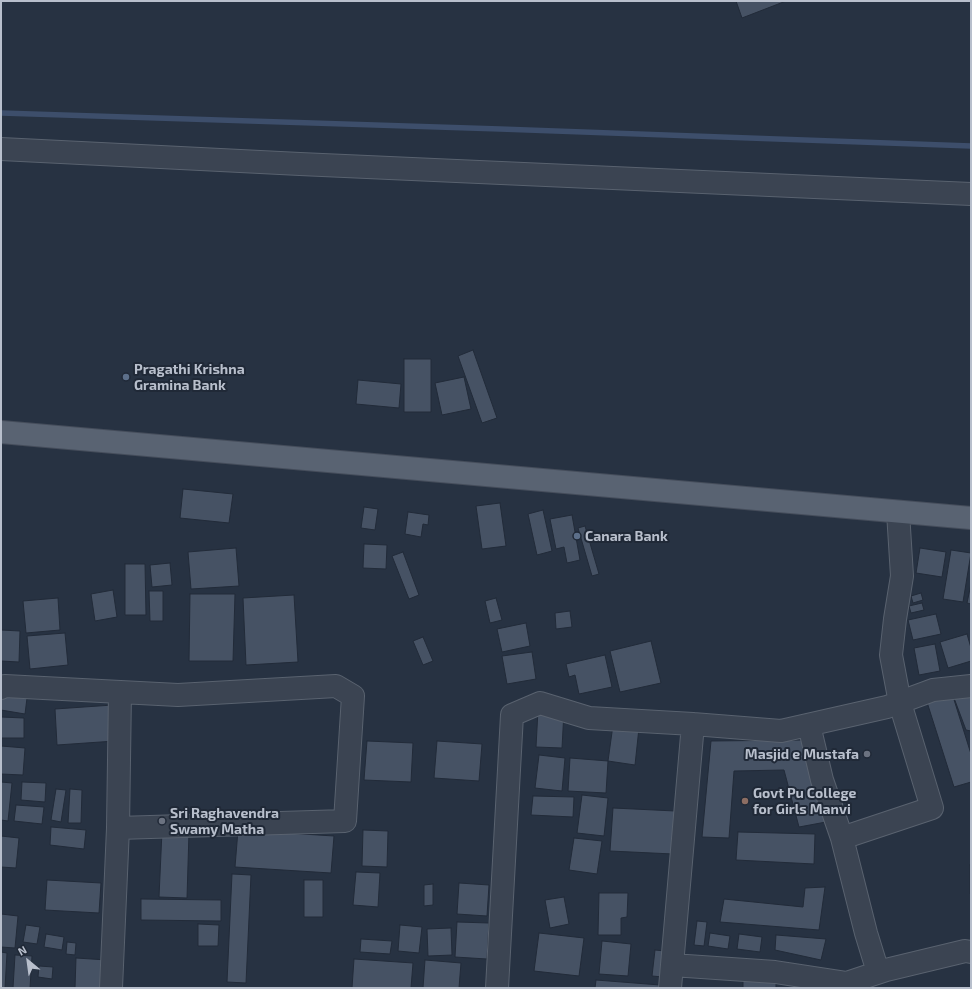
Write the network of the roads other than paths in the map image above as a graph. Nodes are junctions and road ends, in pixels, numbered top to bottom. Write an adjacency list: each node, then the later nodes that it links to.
1 (1, 149): 2 (street)
2 (971, 194)
3 (1, 432): 4 (main road)
4 (898, 512): 5 (main road); 9 (street)
5 (971, 518)
6 (971, 686): 9 (street)
7 (1, 688): 8 (street)
8 (120, 692): 12 (street); 12 (street)
9 (900, 702): 11 (street); 13 (street)
10 (693, 724): 11 (street); 15 (street); 18 (street)
11 (809, 725): 13 (street)
12 (118, 828): 17 (street)
13 (842, 838): 16 (street)
14 (971, 952): 16 (street)
15 (672, 965): 16 (street); 19 (street)
16 (878, 972)
17 (111, 988)
18 (497, 988)
19 (670, 988)

